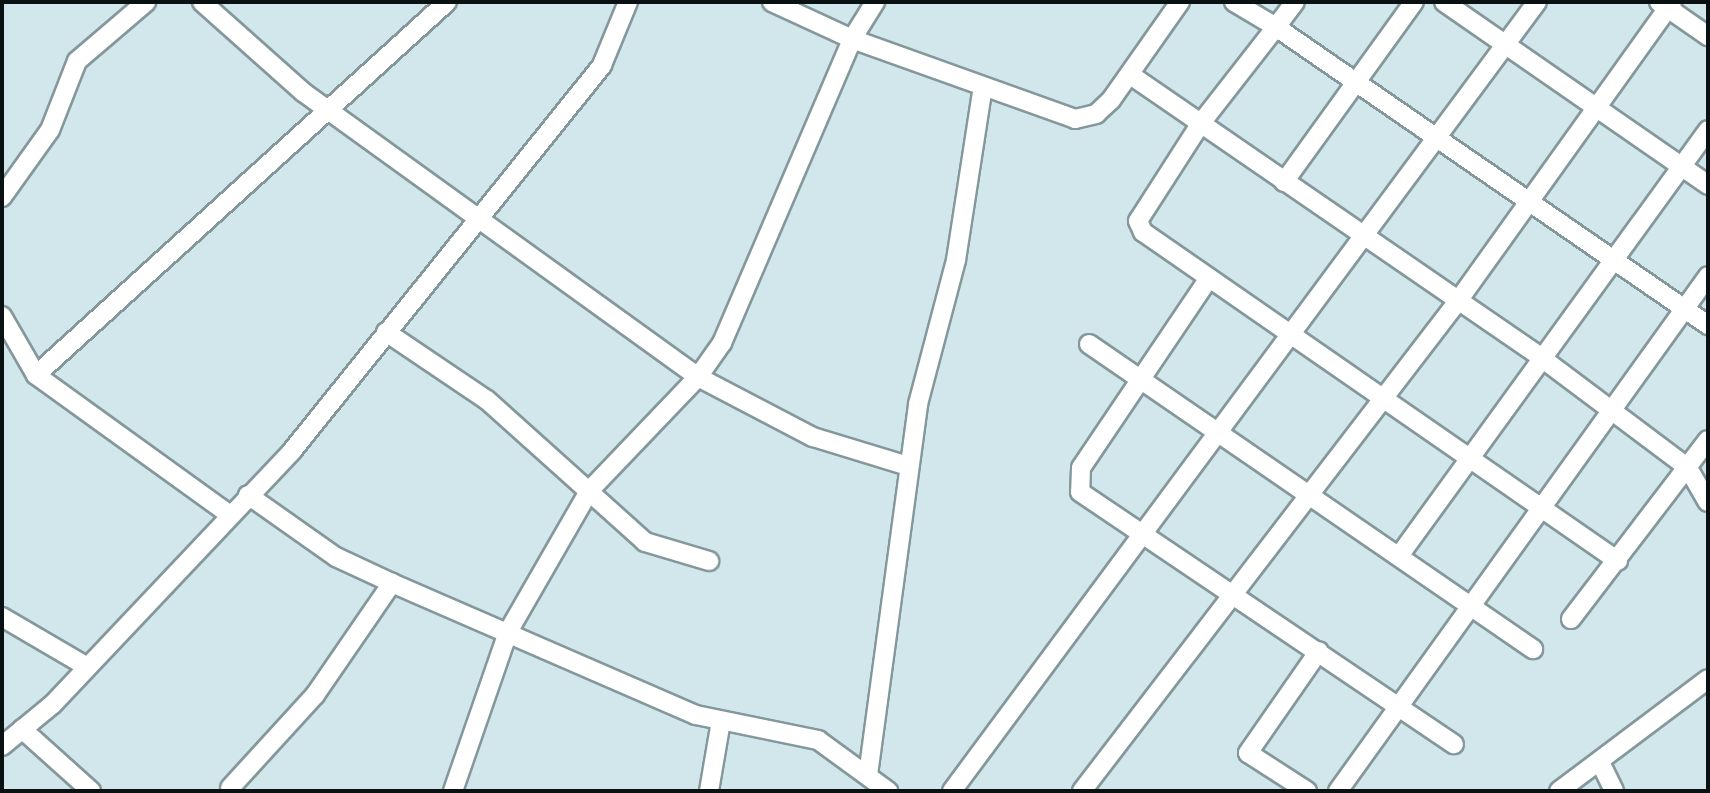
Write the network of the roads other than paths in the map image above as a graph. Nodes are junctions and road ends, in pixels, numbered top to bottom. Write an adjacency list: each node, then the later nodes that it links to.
1 (146, 2): 29 (street)
2 (202, 2): 22 (street)
3 (447, 2): 22 (street)
4 (628, 2): 31 (street)
5 (772, 2): 16 (street)
6 (875, 2): 16 (street)
7 (1180, 2): 18 (street)
8 (1234, 2): 14 (street)
9 (1295, 2): 14 (street)
10 (1414, 2): 19 (street)
11 (1444, 2): 17 (street)
12 (1537, 2): 17 (street)
13 (1667, 4): 15 (street); 21 (street)
14 (1276, 27): 19 (street); 23 (street)
15 (1708, 36)
16 (852, 39): 20 (street); 45 (street)
17 (1505, 45): 21 (street); 25 (street)
18 (1132, 76): 20 (street); 23 (street)
19 (1356, 83): 25 (street); 27 (street)
20 (983, 86): 52 (street)
21 (1595, 108): 26 (street); 30 (street)
22 (328, 111): 31 (street); 44 (street)
23 (1201, 123): 27 (street); 35 (street)
24 (1708, 130): 26 (street)
25 (1436, 139): 30 (street); 32 (street)
26 (1680, 168): 28 (street); 33 (street)
27 (1284, 182): 32 (street)
28 (1708, 185)
29 (2, 197)
30 (1526, 202): 33 (street); 36 (street)
31 (476, 218): 40 (street); 45 (street)
32 (1363, 237): 36 (street); 41 (street)
33 (1612, 262): 37 (street); 43 (street)
34 (1708, 276): 37 (street)
35 (1209, 278): 41 (street); 46 (street)
36 (1458, 301): 43 (street); 47 (street)
37 (1683, 308): 39 (street); 48 (street)
38 (2, 316): 44 (street)
39 (1708, 325)
40 (386, 332): 54 (street); 56 (street)
41 (1291, 335): 47 (street); 49 (street)
42 (1089, 344): 46 (street)
43 (1543, 359): 48 (street); 51 (street)
44 (36, 376): 59 (street)
45 (698, 377): 52 (street); 54 (street)
46 (1139, 378): 49 (street); 60 (street)
47 (1385, 397): 51 (street); 55 (street)
48 (1612, 411): 53 (street); 58 (street)
49 (1220, 431): 55 (street); 60 (street)
50 (1708, 440): 53 (street)
51 (1471, 457): 58 (street); 61 (street)
52 (908, 466): 80 (street)
53 (1688, 468): 57 (street); 63 (street)
54 (589, 491): 62 (street); 69 (street)
55 (1310, 494): 61 (street); 65 (street)
56 (248, 495): 59 (street); 64 (street)
57 (1708, 502)
58 (1545, 510): 63 (street); 66 (street)
59 (229, 514): 72 (street)
60 (1144, 535): 65 (street); 87 (street)
61 (1399, 556): 66 (street)
62 (709, 561)
63 (1618, 561): 68 (street)
64 (392, 583): 69 (street); 81 (street)
65 (1233, 594): 71 (street); 82 (street)
66 (1472, 606): 70 (street); 74 (street)
67 (2, 617): 72 (street)
68 (1571, 618)
69 (508, 632): 75 (street); 84 (street)
70 (1533, 649)
71 (1319, 651): 74 (street); 88 (street)
72 (86, 666): 76 (street)
73 (1708, 679): 79 (street)
74 (1399, 704): 77 (street); 89 (street)
75 (721, 721): 80 (street); 85 (street)
76 (22, 729): 78 (street); 83 (street)
77 (1454, 744)
78 (2, 746)
79 (1600, 762): 90 (street); 91 (street)
80 (868, 775): 86 (street)
81 (230, 788)
82 (1088, 790)
83 (91, 791)
84 (453, 791)
85 (709, 791)
86 (888, 791)
87 (952, 791)
88 (1307, 791)
89 (1338, 791)
90 (1559, 791)
91 (1614, 791)

